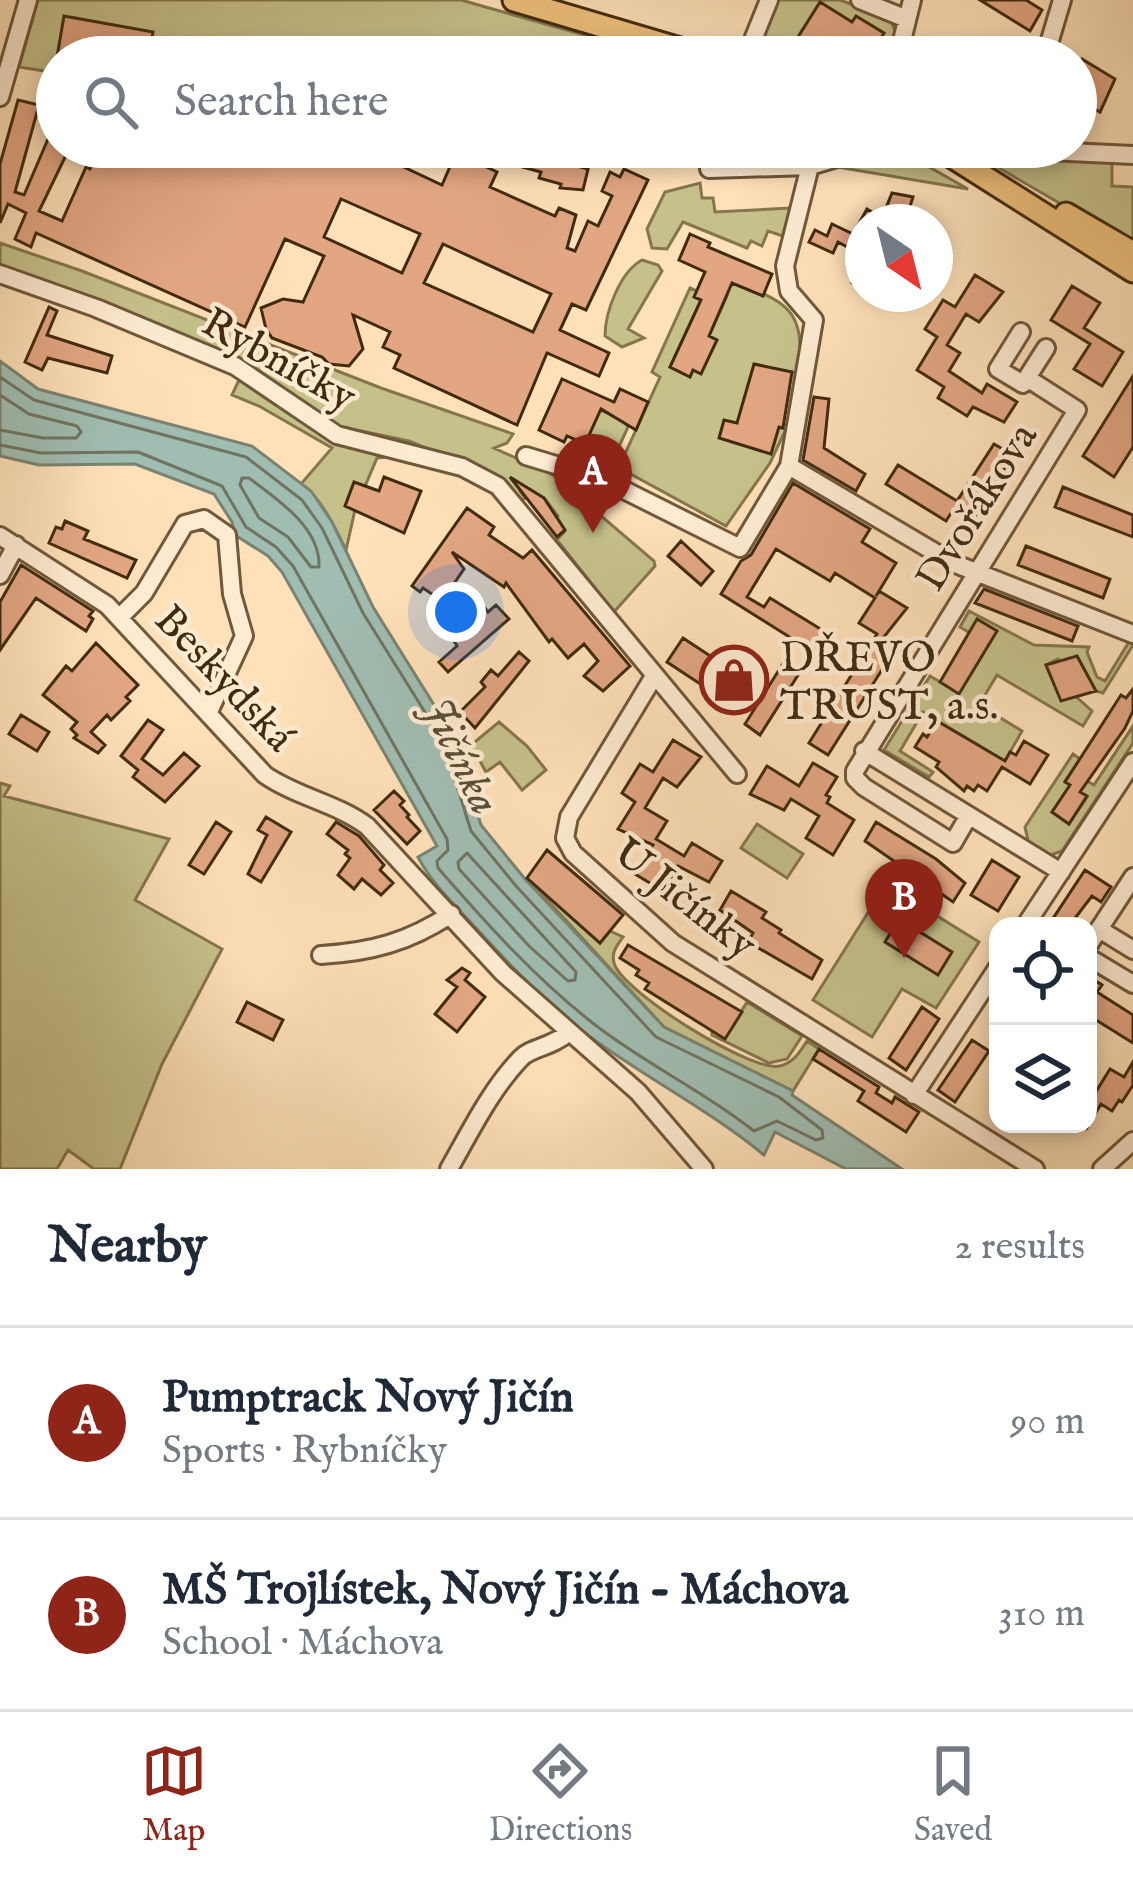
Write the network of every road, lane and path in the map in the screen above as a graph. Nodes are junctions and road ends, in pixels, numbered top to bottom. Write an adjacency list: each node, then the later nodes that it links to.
1 (28, 0): 12 (street)
2 (514, 0): 8 (main road)
3 (769, 0): 9 (street)
4 (860, 0): 7 (street)
5 (912, 0): 7 (street)
6 (1062, 0): 11 (street)
7 (907, 19): 10 (street)
8 (636, 36)
9 (754, 36)
10 (903, 36)
11 (1051, 36)
12 (0, 97)
13 (1097, 153): 14 (street)
14 (1133, 155)
15 (743, 168): 18 (street)
16 (810, 168): 27 (street)
17 (972, 168): 19 (main road)
18 (709, 169)
19 (1005, 189): 20 (main road); 21 (main road)
20 (1133, 254)
21 (1133, 271)
22 (0, 274): 33 (street, Rybníčky)
23 (1021, 332): 25 (street, Dvořákova)
24 (1046, 348): 25 (street, Dvořákova)
25 (1027, 378): 29 (street, Dvořákova)
26 (526, 456): 27 (street)
27 (789, 466): 29 (street)
28 (8, 541): 30 (street); 31 (street, Beskydská)
29 (976, 572): 32 (street); 35 (street, Dvořákova)
30 (0, 575)
31 (120, 616): 34 (street, Beskydská); 34 (street)
32 (1133, 634)
33 (653, 678): 37 (street); 51 (street, U Jičínky)
34 (208, 714): 41 (street, Beskydská)
35 (864, 752): 38 (street); 38 (street)
36 (1133, 763): 39 (street)
37 (737, 775)
38 (968, 818): 39 (street)
39 (1061, 872): 42 (street)
40 (1133, 877): 43 (street)
41 (451, 914): 46 (street); 50 (street, Beskydská)
42 (1035, 917)
43 (1099, 929): 44 (street); 45 (street)
44 (1097, 932)
45 (1133, 950)
46 (321, 955)
47 (1097, 962): 49 (street)
48 (989, 982): 51 (street)
49 (1133, 984)
50 (569, 1032): 53 (street); 54 (street, Beskydská)
51 (914, 1095): 55 (street, U Jičínky)
52 (1133, 1141): 56 (street)
53 (449, 1169)
54 (704, 1169)
55 (1035, 1169)
56 (1102, 1169)

